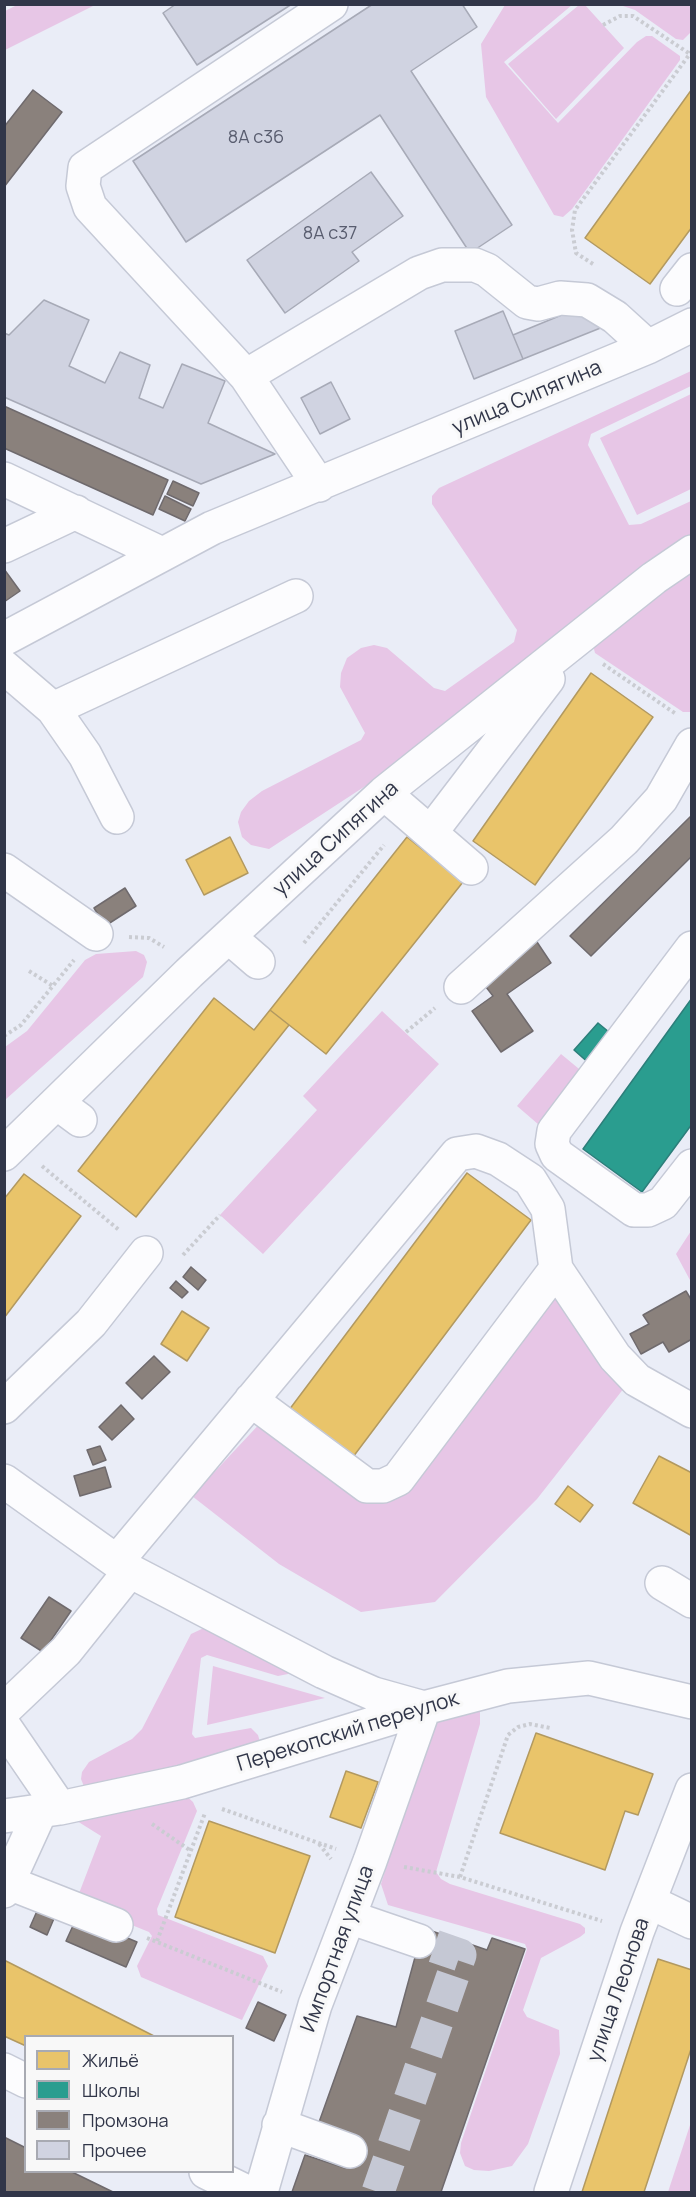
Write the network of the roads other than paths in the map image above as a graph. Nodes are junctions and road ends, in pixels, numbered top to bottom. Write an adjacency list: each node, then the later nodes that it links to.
1 (331, 4): 4 (street)
2 (692, 325): 3 (street, улица Сипягина)
3 (648, 347): 4 (street); 6 (street, улица Сипягина)
4 (246, 376): 6 (street)
5 (4, 479): 7 (street)
6 (319, 485): 10 (street, улица Сипягина)
7 (76, 512): 8 (street); 10 (street)
8 (4, 546)
9 (692, 552): 17 (street, улица Сипягина)
10 (162, 554): 12 (street, улица Сипягина)
11 (296, 596): 15 (street)
12 (4, 639)
13 (558, 666): 19 (street)
14 (4, 667): 15 (street)
15 (53, 709): 18 (street)
16 (687, 732): 26 (street)
17 (384, 793): 19 (street); 23 (street, улица Сипягина)
18 (117, 818)
19 (431, 832): 20 (street)
20 (471, 868)
21 (4, 870): 22 (street)
22 (96, 934)
23 (229, 937): 25 (street); 27 (street, улица Сипягина)
24 (692, 948): 28 (street)
25 (258, 962)
26 (461, 987)
27 (10, 1149)
28 (692, 1166)
29 (160, 1255): 32 (street)
30 (556, 1269): 31 (street); 31 (street); 33 (street)
31 (251, 1400): 35 (street)
32 (4, 1407)
33 (692, 1411)
34 (4, 1481): 35 (street)
35 (123, 1566): 39 (street); 40 (street)
36 (662, 1583): 37 (street)
37 (692, 1601)
38 (692, 1702): 39 (street, Перекопский переулок)
39 (424, 1708): 43 (street, Перекопский переулок); 47 (street, Импортная улица)
40 (4, 1710)
41 (4, 1726): 43 (street)
42 (692, 1790): 46 (street, улица Леонова)
43 (51, 1809): 44 (street, Перекопский переулок); 45 (street)
44 (4, 1816)
45 (7, 1887): 49 (street)
46 (650, 1902): 48 (street); 58 (street, улица Леонова)
47 (349, 1917): 50 (street); 53 (street, Импортная улица)
48 (692, 1922)
49 (116, 1925)
50 (419, 1941)
51 (4, 2070): 52 (street)
52 (24, 2080)
53 (279, 2125): 54 (street); 57 (street, Импортная улица)
54 (350, 2151)
55 (208, 2173): 56 (street)
56 (247, 2193)
57 (261, 2193)
58 (551, 2193)

